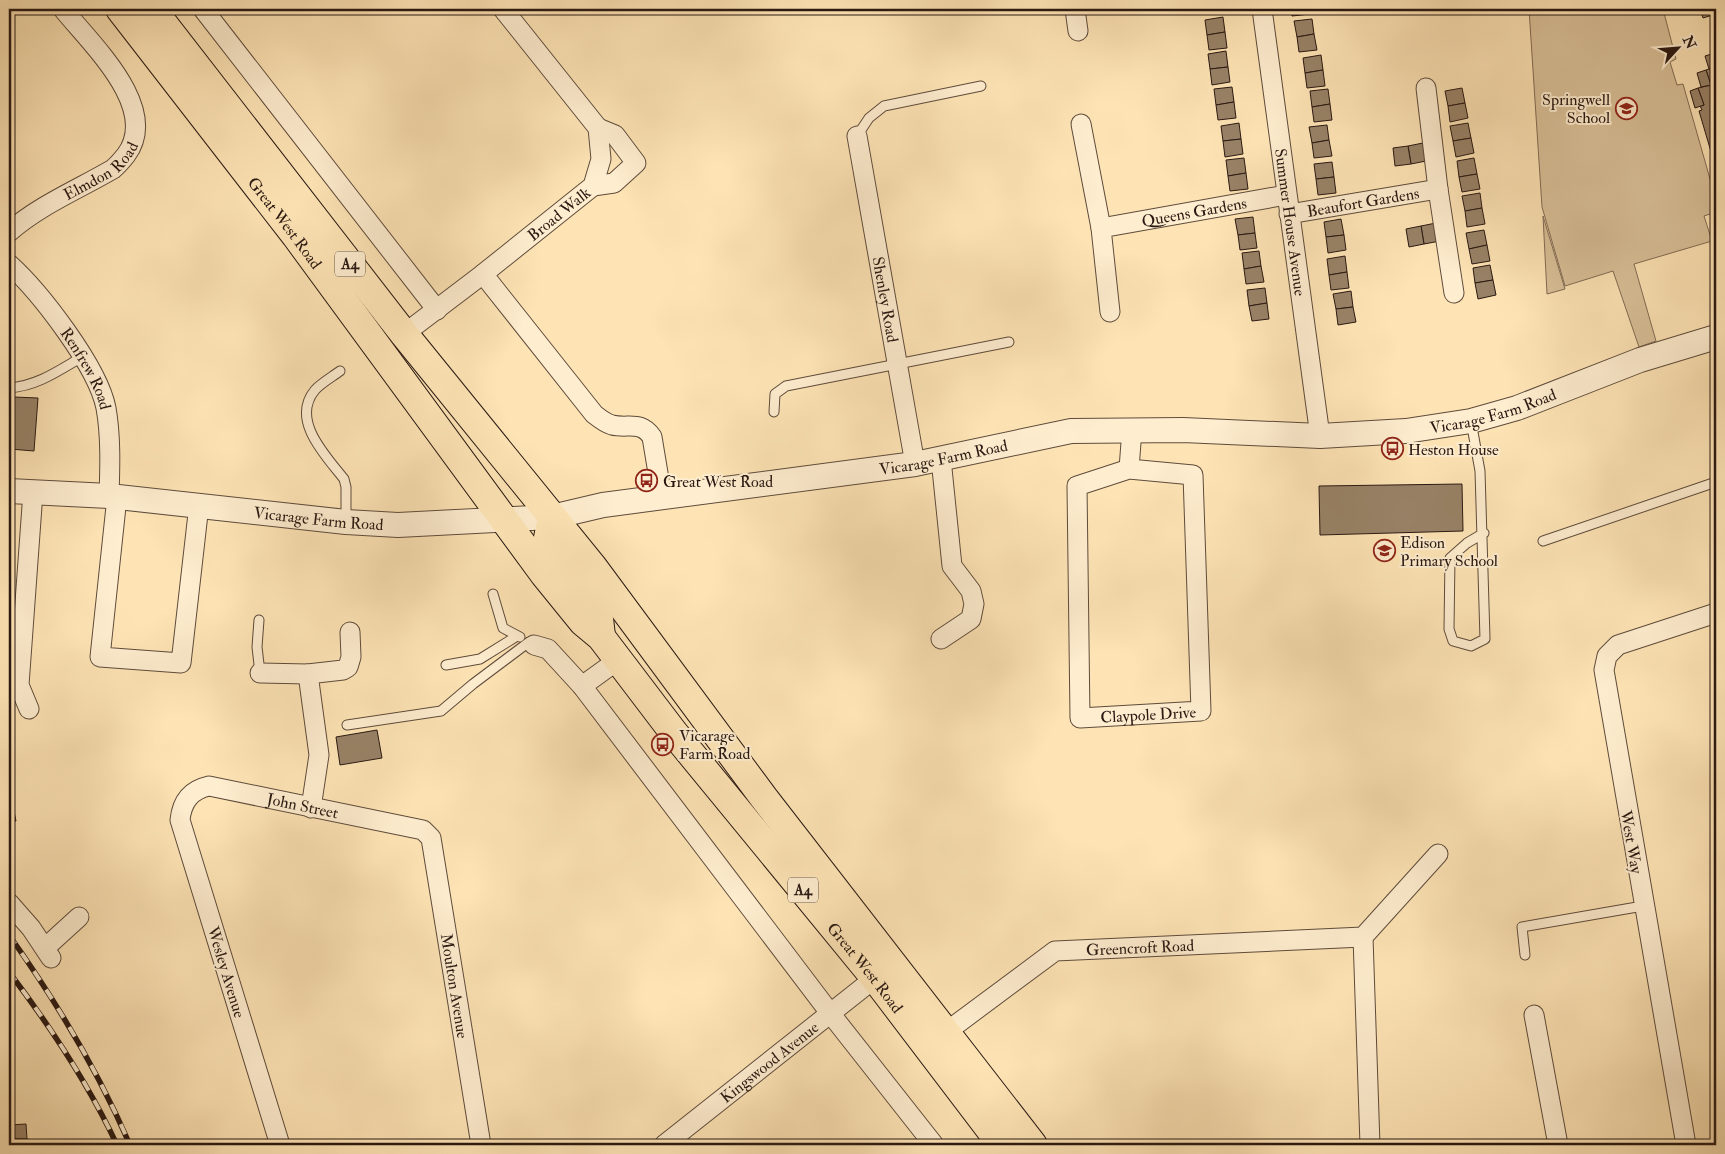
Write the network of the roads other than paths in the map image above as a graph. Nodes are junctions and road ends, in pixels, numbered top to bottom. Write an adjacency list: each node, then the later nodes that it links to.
1 (63, 9): 19 (street, Elmdon Road)
2 (120, 9): 46 (highway, Great West Road / A4)
3 (152, 9): 25 (highway, Great West Road / A4)
4 (203, 9): 23 (street)
5 (503, 9): 12 (street)
6 (1075, 9): 8 (street)
7 (1262, 9): 16 (street, Summer House Avenue)
8 (1078, 31)
9 (981, 86): 13 (lane)
10 (1426, 88): 15 (street, Beaufort Gardens)
11 (1081, 124): 18 (street)
12 (598, 128): 14 (street, Broad Walk); 14 (street)
13 (857, 136): 29 (street, Shenley Road)
14 (593, 186): 21 (street, Broad Walk)
15 (1438, 189): 17 (street, Beaufort Gardens); 22 (street, Beaufort Gardens)
16 (1286, 195): 17 (street, Summer House Avenue); 18 (street, Queens Gardens)
17 (1289, 214): 35 (street, Summer House Avenue)
18 (1101, 228): 24 (street)
19 (9, 232)
20 (9, 264): 28 (street, Renfrew Road)
21 (483, 274): 23 (street, Broad Walk); 43 (street)
22 (1454, 293)
23 (437, 310): 25 (street, Broad Walk)
24 (1110, 312)
25 (404, 334): 45 (highway, Great West Road / A4)
26 (1716, 337): 33 (street, Vicarage Farm Road)
27 (1009, 342): 29 (lane)
28 (82, 357): 31 (lane); 42 (street, Renfrew Road)
29 (897, 363): 32 (lane); 37 (street, Shenley Road)
30 (340, 371): 47 (lane)
31 (9, 388)
32 (774, 412)
33 (1471, 421): 35 (street, Vicarage Farm Road); 48 (lane)
34 (1132, 429): 35 (street, Vicarage Farm Road); 36 (street, Vicarage Farm Road); 38 (street)
35 (1320, 436)
36 (941, 459): 37 (street, Vicarage Farm Road); 56 (street)
37 (915, 464): 43 (street, Vicarage Farm Road)
38 (1129, 470): 38 (street, Claypole Drive)
39 (1716, 482): 49 (lane)
40 (9, 491): 41 (street, Vicarage Farm Road)
41 (33, 492): 42 (street, Vicarage Farm Road); 63 (street)
42 (113, 496): 44 (street, Vicarage Farm Road); 44 (street, Renfrew Road)
43 (662, 497): 45 (street, Vicarage Farm Road)
44 (199, 505): 47 (street, Vicarage Farm Road)
45 (552, 517): 46 (street, Vicarage Farm Road); 55 (highway); 77 (highway, Great West Road / A4)
46 (504, 519): 47 (street, Vicarage Farm Road); 55 (highway, Great West Road / A4)
47 (346, 522)
48 (1484, 533): 48 (lane)
49 (1543, 541)
50 (493, 594): 54 (lane)
51 (1716, 613): 70 (street, West Way)
52 (260, 620): 60 (lane)
53 (350, 632): 61 (street)
54 (517, 636): 57 (lane); 59 (lane)
55 (601, 637): 58 (highway, Great West Road / A4)
56 (941, 639)
57 (532, 644): 62 (street); 64 (lane)
58 (618, 660): 62 (street); 74 (highway, Great West Road / A4)
59 (446, 665)
60 (260, 673): 61 (street)
61 (308, 674): 66 (street)
62 (582, 686): 75 (street)
63 (29, 709)
64 (347, 725)
65 (186, 799): 66 (street, John Street); 78 (street, Wesley Avenue)
66 (311, 808): 67 (street, John Street)
67 (423, 830): 79 (street, Moulton Avenue)
68 (1438, 854): 72 (street)
69 (9, 903): 71 (street)
70 (1643, 906): 73 (lane); 86 (street, West Way)
71 (79, 917)
72 (1362, 937): 77 (street, Greencroft Road); 84 (street)
73 (1525, 956)
74 (874, 978): 75 (street, Kingswood Avenue); 82 (highway, Great West Road / A4)
75 (830, 1013): 80 (street, Kingswood Avenue); 81 (street)
76 (1534, 1015): 85 (street)
77 (946, 1032): 83 (highway, Great West Road / A4)
78 (280, 1145)
79 (481, 1145)
80 (664, 1145)
81 (934, 1145)
82 (1002, 1145)
83 (1033, 1145)
84 (1370, 1145)
85 (1558, 1145)
86 (1686, 1145)

